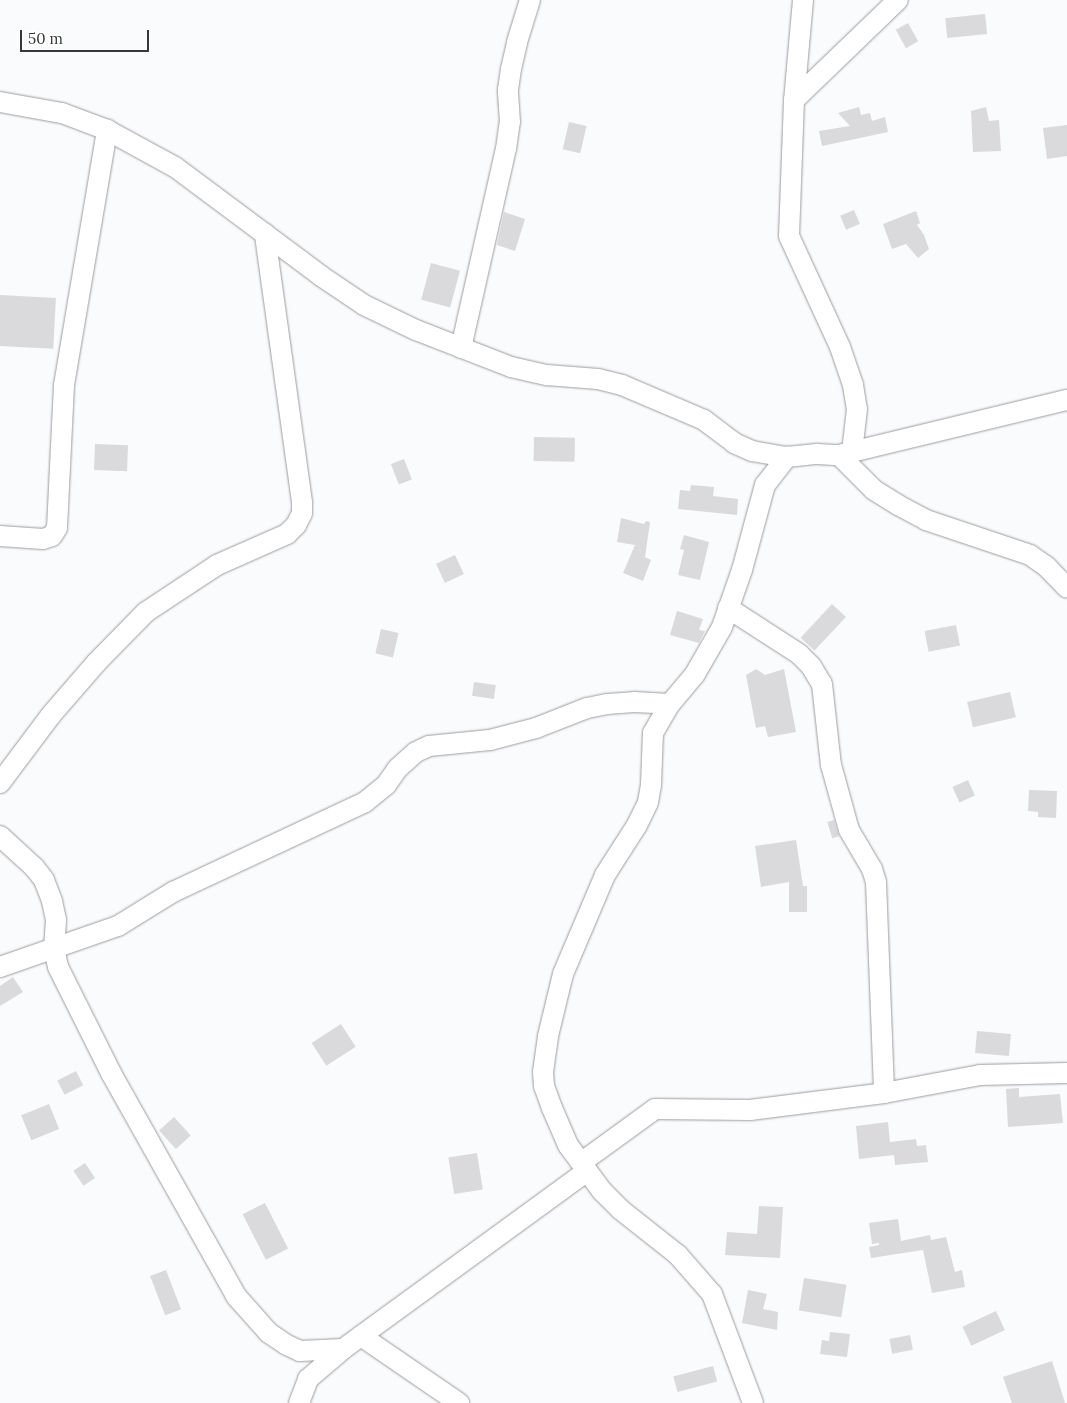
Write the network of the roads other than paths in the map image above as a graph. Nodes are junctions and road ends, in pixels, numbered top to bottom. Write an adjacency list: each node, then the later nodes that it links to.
1 (530, 0): 8 (street)
2 (803, 0): 4 (street)
3 (898, 0): 4 (street)
4 (794, 100): 11 (street)
5 (0, 102): 6 (street)
6 (107, 130): 7 (street); 14 (street)
7 (265, 234): 8 (street); 18 (street)
8 (461, 348): 10 (street)
9 (1067, 400): 11 (street)
10 (752, 451): 12 (street); 13 (street)
11 (846, 454): 12 (street); 15 (street)
12 (787, 457): 13 (street)
13 (765, 485): 16 (street)
14 (0, 536)
15 (1067, 588)
16 (728, 608): 17 (street); 23 (street)
17 (670, 704): 20 (street); 24 (street)
18 (0, 783)
19 (0, 836): 20 (street)
20 (54, 948): 21 (street); 29 (street)
21 (0, 967)
22 (1067, 1073): 23 (street)
23 (884, 1093): 25 (street)
24 (568, 1145): 25 (street); 26 (street)
25 (582, 1162): 26 (street); 33 (street)
26 (569, 1185): 27 (street)
27 (361, 1336): 28 (street); 32 (street)
28 (343, 1349): 29 (street); 30 (street)
29 (300, 1351): 30 (street)
30 (308, 1379): 31 (street)
31 (299, 1403)
32 (459, 1403)
33 (753, 1403)

